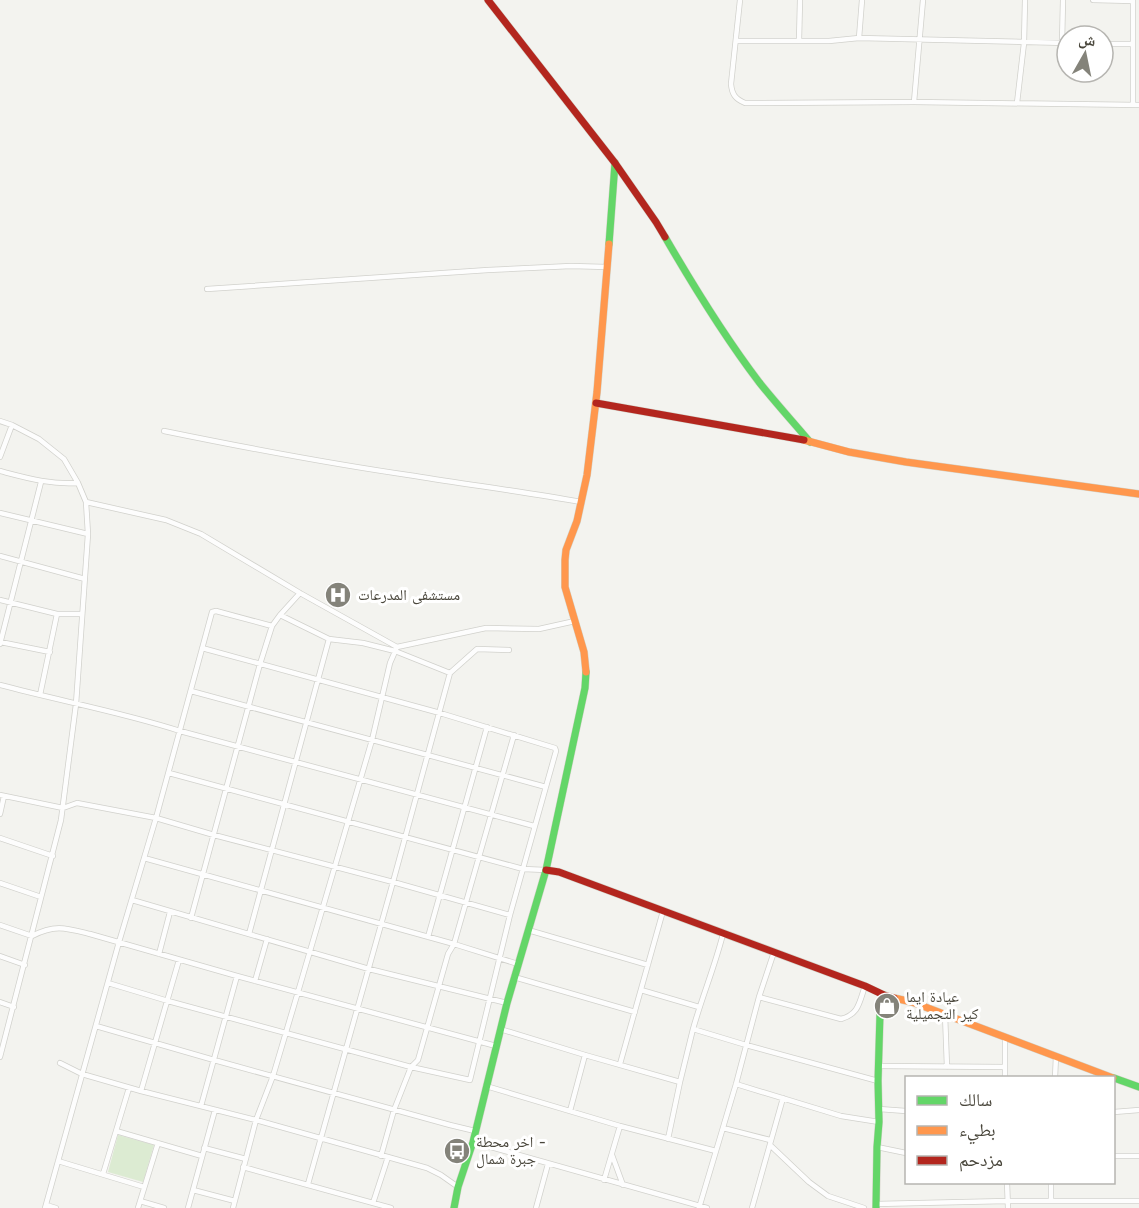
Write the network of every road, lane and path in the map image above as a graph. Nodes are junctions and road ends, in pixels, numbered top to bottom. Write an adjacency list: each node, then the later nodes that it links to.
1 (488, 0): 23 (street)
2 (740, 0): 13 (street)
3 (800, 0): 14 (street)
4 (862, 0): 11 (street)
5 (923, 0): 12 (street)
6 (1025, 0): 15 (street)
7 (1063, 0): 10 (street)
8 (1093, 0): 9 (street)
9 (1133, 1): 18 (street)
10 (1064, 24)
11 (859, 38): 12 (street); 14 (street)
12 (920, 40): 15 (street); 19 (street)
13 (736, 41): 14 (street); 19 (street)
14 (799, 41)
15 (1024, 43): 16 (street); 20 (street)
16 (1055, 43)
17 (1115, 44): 18 (street)
18 (1133, 44): 21 (street)
19 (914, 102): 20 (street)
20 (1017, 104): 21 (street)
21 (1132, 105): 22 (street)
22 (1139, 105)
23 (615, 163): 24 (street); 30 (street)
24 (607, 267): 25 (street); 26 (street)
25 (207, 289)
26 (596, 403): 30 (street); 37 (street)
27 (0, 421): 28 (street)
28 (12, 425): 31 (street); 34 (street)
29 (164, 431): 37 (street)
30 (810, 442): 35 (street)
31 (0, 458)
32 (0, 471): 33 (street)
33 (41, 482): 34 (street); 39 (street)
34 (78, 483): 36 (street)
35 (1139, 494)
36 (86, 502): 40 (street); 44 (street)
37 (581, 502): 50 (street)
38 (0, 513): 39 (street)
39 (31, 521): 40 (street); 42 (street)
40 (88, 534): 43 (street)
41 (0, 556): 42 (street)
42 (21, 562): 43 (street); 46 (street)
43 (85, 579): 48 (street)
44 (300, 593): 49 (street); 55 (street)
45 (0, 600): 46 (street)
46 (11, 603): 47 (street); 53 (street)
47 (57, 614): 48 (street); 57 (street)
48 (82, 614): 65 (street)
49 (280, 615): 51 (street); 52 (street)
50 (575, 621): 55 (street); 102 (street)
51 (272, 626): 54 (street); 58 (street)
52 (329, 639): 55 (street); 60 (street)
53 (0, 643): 57 (street)
54 (202, 648): 58 (street); 62 (street)
55 (396, 649): 59 (street); 64 (street)
56 (509, 650): 59 (street)
57 (50, 652): 63 (street)
58 (260, 664): 60 (street); 66 (street)
59 (450, 673): 67 (street)
60 (318, 680): 64 (street); 68 (street)
61 (0, 685): 63 (street)
62 (190, 691): 66 (street); 70 (street)
63 (40, 695): 65 (street)
64 (383, 698): 67 (street); 72 (street)
65 (76, 704): 70 (street); 86 (street)
66 (249, 706): 68 (street); 73 (street)
67 (440, 713): 69 (street); 74 (street)
68 (307, 722): 72 (street); 75 (street)
69 (487, 727): 71 (street); 76 (street)
70 (180, 731): 73 (street); 77 (street)
71 (514, 735): 78 (street); 80 (street)
72 (372, 740): 74 (street); 79 (street)
73 (238, 746): 75 (street); 81 (street)
74 (428, 755): 76 (street); 83 (street)
75 (296, 762): 79 (street); 84 (street)
76 (475, 768): 78 (street); 85 (street)
77 (169, 773): 81 (street); 89 (street)
78 (502, 775): 80 (street); 88 (street)
79 (360, 780): 83 (street); 90 (street)
80 (546, 787): 91 (street)
81 (226, 788): 84 (street); 92 (street)
82 (2, 795): 86 (street); 87 (street)
83 (417, 795): 85 (street); 93 (street)
84 (285, 804): 90 (street); 96 (street)
85 (464, 807): 88 (street); 95 (street)
86 (63, 808): 89 (street); 97 (street)
87 (0, 814)
88 (490, 815): 91 (street); 98 (street)
89 (156, 818): 92 (street); 99 (street)
90 (348, 821): 93 (street); 100 (street)
91 (534, 826): 101 (street)
92 (214, 835): 96 (street); 103 (street)
93 (406, 837): 95 (street); 105 (street)
94 (0, 838): 97 (street)
95 (451, 850): 98 (street); 107 (street)
96 (272, 851): 100 (street); 106 (street)
97 (53, 856): 108 (street)
98 (478, 857): 101 (street); 110 (street)
99 (144, 858): 103 (street); 109 (street)
100 (334, 867): 105 (street); 111 (street)
101 (523, 869): 102 (street); 114 (street)
102 (546, 870): 112 (street); 118 (street)
103 (203, 875): 106 (street); 115 (street)
104 (0, 882): 108 (street)
105 (393, 882): 107 (street); 116 (street)
106 (261, 891): 111 (street); 119 (street)
107 (440, 895): 110 (street); 122 (street)
108 (41, 897): 121 (street)
109 (132, 900): 113 (street); 124 (street)
110 (465, 902): 114 (street); 125 (street)
111 (322, 908): 116 (street); 126 (street)
112 (663, 911): 120 (street); 134 (street)
113 (170, 912): 115 (street); 128 (street)
114 (510, 915): 130 (street)
115 (191, 918): 119 (street)
116 (382, 924): 122 (street); 135 (street)
117 (0, 926): 121 (street)
118 (528, 930): 132 (street); 134 (street)
119 (249, 934): 123 (street)
120 (723, 934): 127 (street); 151 (street)
121 (32, 936): 124 (street); 133 (street)
122 (428, 937): 125 (street)
123 (267, 939): 126 (street); 138 (street)
124 (119, 942): 128 (street); 139 (street)
125 (454, 944): 130 (street); 141 (street)
126 (310, 951): 135 (street); 143 (street)
127 (774, 952): 140 (street); 146 (street)
128 (159, 954): 131 (street)
129 (0, 956): 133 (street)
130 (500, 958): 132 (street); 145 (street)
131 (179, 960): 136 (street); 147 (street)
132 (518, 964): 137 (street)
133 (25, 965): 150 (street)
134 (648, 965): 142 (street)
135 (369, 969): 141 (street); 152 (street)
136 (237, 976): 138 (street); 155 (street)
137 (514, 977): 149 (street); 153 (street)
138 (255, 981): 143 (street)
139 (108, 983): 147 (street); 156 (street)
140 (865, 986): 144 (street); 146 (street)
141 (440, 987): 145 (street); 157 (street)
142 (641, 990): 151 (street); 153 (street)
143 (298, 992): 152 (street); 160 (street)
144 (884, 995): 154 (street); 173 (street)
145 (490, 998): 149 (street); 162 (street)
146 (759, 998): 164 (street)
147 (168, 1000): 155 (street); 163 (street)
148 (0, 1002): 150 (street)
149 (507, 1003): 158 (street)
150 (14, 1007): 169 (street)
151 (699, 1007): 159 (street)
152 (358, 1008): 157 (street); 166 (street)
153 (635, 1012): 172 (street)
154 (945, 1014): 161 (street); 175 (street)
155 (226, 1016): 160 (street); 170 (street)
156 (96, 1026): 163 (street); 177 (street)
157 (426, 1028): 162 (street); 174 (street)
158 (500, 1029): 165 (street); 167 (street)
159 (693, 1029): 164 (street); 184 (street)
160 (286, 1032): 166 (street); 181 (street)
161 (1005, 1037): 168 (street); 176 (street)
162 (478, 1041): 165 (street); 174 (street)
163 (155, 1043): 170 (street); 189 (street)
164 (746, 1045): 183 (street); 185 (street)
165 (496, 1046): 186 (street)
166 (346, 1049): 174 (street); 190 (street)
167 (585, 1055): 172 (street); 198 (street)
168 (1056, 1056): 179 (street); 180 (street)
169 (0, 1057)
170 (214, 1060): 181 (street); 192 (street)
171 (60, 1063): 177 (street)
172 (620, 1064): 184 (street)
173 (879, 1066): 175 (street); 183 (street)
174 (411, 1067): 195 (street)
175 (947, 1067): 176 (street)
176 (1005, 1067): 178 (street)
177 (82, 1074): 188 (street); 222 (street)
178 (1005, 1076)
179 (1055, 1076)
180 (1108, 1076)
181 (273, 1077): 190 (street); 200 (street)
182 (1115, 1079): 187 (street)
183 (879, 1081): 193 (street)
184 (680, 1082): 207 (street)
185 (736, 1084): 191 (street); 203 (street)
186 (486, 1086): 198 (street); 205 (street)
187 (1139, 1087)
188 (129, 1088): 189 (street); 204 (street)
189 (141, 1091): 192 (street)
190 (334, 1093): 195 (street); 206 (street)
191 (783, 1098): 201 (street); 210 (street)
192 (201, 1106): 194 (street)
193 (879, 1109): 197 (street); 201 (street)
194 (215, 1110): 200 (street); 212 (street)
195 (394, 1110): 205 (street); 217 (street)
196 (1139, 1110): 199 (street)
197 (905, 1111)
198 (570, 1112): 202 (street)
199 (1115, 1112)
200 (256, 1120): 206 (street); 221 (street)
201 (879, 1122): 211 (street)
202 (620, 1126): 207 (street); 215 (street)
203 (723, 1128): 210 (street); 213 (street)
204 (116, 1131): 209 (street); 225 (street)
205 (475, 1131): 208 (street)
206 (321, 1138): 217 (street); 227 (street)
207 (668, 1139): 213 (street)
208 (473, 1142): 223 (street); 232 (street)
209 (158, 1143): 216 (street); 231 (street)
210 (770, 1143): 254 (street); 255 (street)
211 (877, 1147): 214 (street); 243 (street)
212 (204, 1148): 216 (street); 221 (street)
213 (716, 1151): 245 (street)
214 (905, 1152)
215 (612, 1155): 226 (street); 230 (street)
216 (202, 1156): 233 (street)
217 (381, 1156): 220 (street)
218 (1115, 1156): 219 (street)
219 (1139, 1156)
220 (388, 1157): 232 (street); 241 (street)
221 (246, 1159): 224 (street)
222 (58, 1161): 225 (street); 242 (street)
223 (548, 1164): 226 (street); 252 (street)
224 (243, 1167): 227 (street); 235 (street)
225 (103, 1174): 231 (street)
226 (604, 1180): 230 (street)
227 (308, 1184): 241 (street)
228 (1007, 1184): 236 (street)
229 (1051, 1184): 238 (street)
230 (624, 1185): 245 (street)
231 (144, 1187): 234 (street)
232 (459, 1187): 244 (street)
233 (193, 1190): 235 (street); 249 (street)
234 (140, 1201): 247 (street); 248 (street)
235 (235, 1201): 250 (street)
236 (1007, 1201): 237 (street); 243 (street); 256 (street)
237 (1043, 1201): 238 (street); 257 (street)
238 (1051, 1201): 239 (street)
239 (1085, 1201): 240 (street); 258 (street)
240 (1139, 1201)
241 (373, 1203): 251 (street)
242 (45, 1206): 246 (street)
243 (876, 1206)
244 (457, 1207)
245 (699, 1207): 253 (street)
246 (56, 1208)
247 (138, 1208)
248 (163, 1208)
249 (188, 1208)
250 (233, 1208)
251 (391, 1208)
252 (536, 1208)
253 (707, 1208)
254 (752, 1208)
255 (864, 1208)
256 (1008, 1208)
257 (1043, 1208)
258 (1084, 1208)

